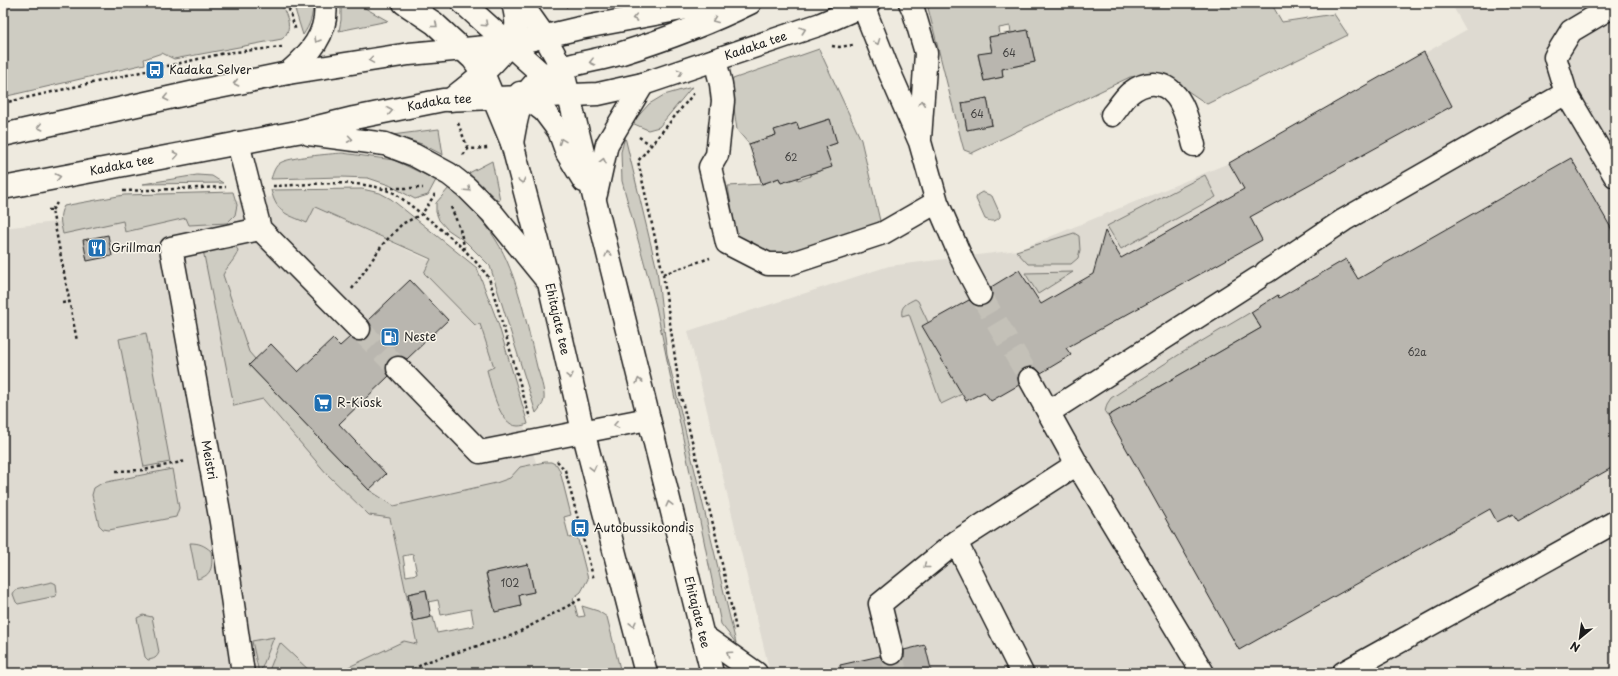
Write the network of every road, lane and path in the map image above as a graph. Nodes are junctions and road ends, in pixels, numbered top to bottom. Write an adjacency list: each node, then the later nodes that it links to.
1 (287, 3): 12 (path)
2 (325, 3): 19 (main road, one-way to 19)
3 (404, 3): 16 (main road, Ehitajate tee, one-way to 16)
4 (463, 3): 15 (main road, one-way to 15)
5 (513, 3): 15 (main road)
6 (521, 3): 13 (main road)
7 (714, 3): 13 (main road, one-way to 13)
8 (750, 3): 21 (main road, one-way to 21)
9 (910, 3): 33 (main road, one-way to 9)
10 (864, 4): 18 (main road, Kadaka tee, one-way to 10); 33 (main road, one-way to 33)
11 (1615, 5): 23 (main road)
12 (294, 34)
13 (545, 37): 15 (main road); 21 (main road)
14 (287, 44): 28 (path)
15 (508, 45): 16 (main road); 20 (main road); 21 (main road)
16 (464, 50): 17 (main road); 20 (main road, Ehitajate tee)
17 (409, 54): 19 (main road, one-way to 19); 20 (main road)
18 (715, 60): 22 (main road, Kadaka tee, one-way to 18); 54 (main road)
19 (288, 73): 32 (main road, one-way to 32)
20 (483, 73): 25 (main road); 26 (main road, Ehitajate tee); 27 (main road)
21 (553, 73): 24 (main road); 25 (main road)
22 (643, 84): 24 (main road, Kadaka tee); 48 (main road, one-way to 22)
23 (1566, 93): 40 (main road); 66 (main road)
24 (568, 95): 25 (main road, Kadaka tee); 48 (main road, Ehitajate tee)
25 (525, 96): 26 (main road, Kadaka tee); 37 (main road); 48 (main road, one-way to 25)
26 (494, 99): 27 (main road, Kadaka tee); 37 (main road, Ehitajate tee)
27 (450, 100): 31 (main road, Kadaka tee, one-way to 27)
28 (3, 103)
29 (1112, 115): 36 (main road)
30 (458, 123): 38 (path)
31 (298, 132): 34 (main road, Kadaka tee); 57 (main road, one-way to 57)
32 (3, 136)
33 (920, 142): 51 (main road)
34 (238, 143): 43 (main road, Kadaka tee, one-way to 34); 53 (main road)
35 (650, 144): 56 (path)
36 (1194, 145)
37 (502, 146): 38 (path); 57 (main road, Ehitajate tee, one-way to 57)
38 (468, 148): 39 (path)
39 (460, 160)
40 (1615, 176)
41 (269, 186): 44 (path)
42 (231, 187): 46 (path)
43 (3, 188)
44 (383, 188): 45 (path); 52 (path)
45 (426, 188)
46 (121, 191)
47 (436, 193): 52 (path)
48 (595, 199): 67 (main road, Ehitajate tee, one-way to 48)
49 (63, 201): 59 (path)
50 (449, 201): 55 (path)
51 (937, 202): 54 (main road); 58 (main road)
52 (422, 214): 55 (path); 61 (path)
53 (260, 229): 61 (main road); 70 (main road, Meistri)
54 (738, 250): 56 (path)
55 (465, 251): 68 (path)
56 (663, 274): 78 (path)
57 (549, 283): 69 (main road, Ehitajate tee, one-way to 69)
58 (980, 294)
59 (69, 302): 60 (path); 63 (path)
60 (62, 304)
61 (339, 309): 62 (main road)
62 (359, 329)
63 (77, 341)
64 (398, 368): 69 (main road)
65 (1030, 379): 66 (main road)
66 (1049, 412): 72 (main road)
67 (648, 418): 69 (main road, one-way to 69); 79 (main road, Ehitajate tee, one-way to 67)
68 (531, 423)
69 (583, 431): 83 (main road, Ehitajate tee, one-way to 83)
70 (209, 456): 73 (path); 81 (main road, Meistri)
71 (553, 459): 76 (path)
72 (1077, 464): 75 (main road); 87 (main road)
73 (116, 471)
74 (1615, 522): 88 (main road)
75 (956, 542): 80 (main road, one-way to 80); 86 (main road)
76 (594, 580)
77 (581, 599): 82 (path)
78 (737, 634)
79 (702, 635): 84 (main road, Ehitajate tee); 85 (main road, one-way to 79)
80 (892, 653)
81 (243, 673)
82 (408, 673)
83 (646, 673)
84 (712, 673)
85 (756, 673)
86 (1022, 673)
87 (1203, 673)
88 (1342, 673)

